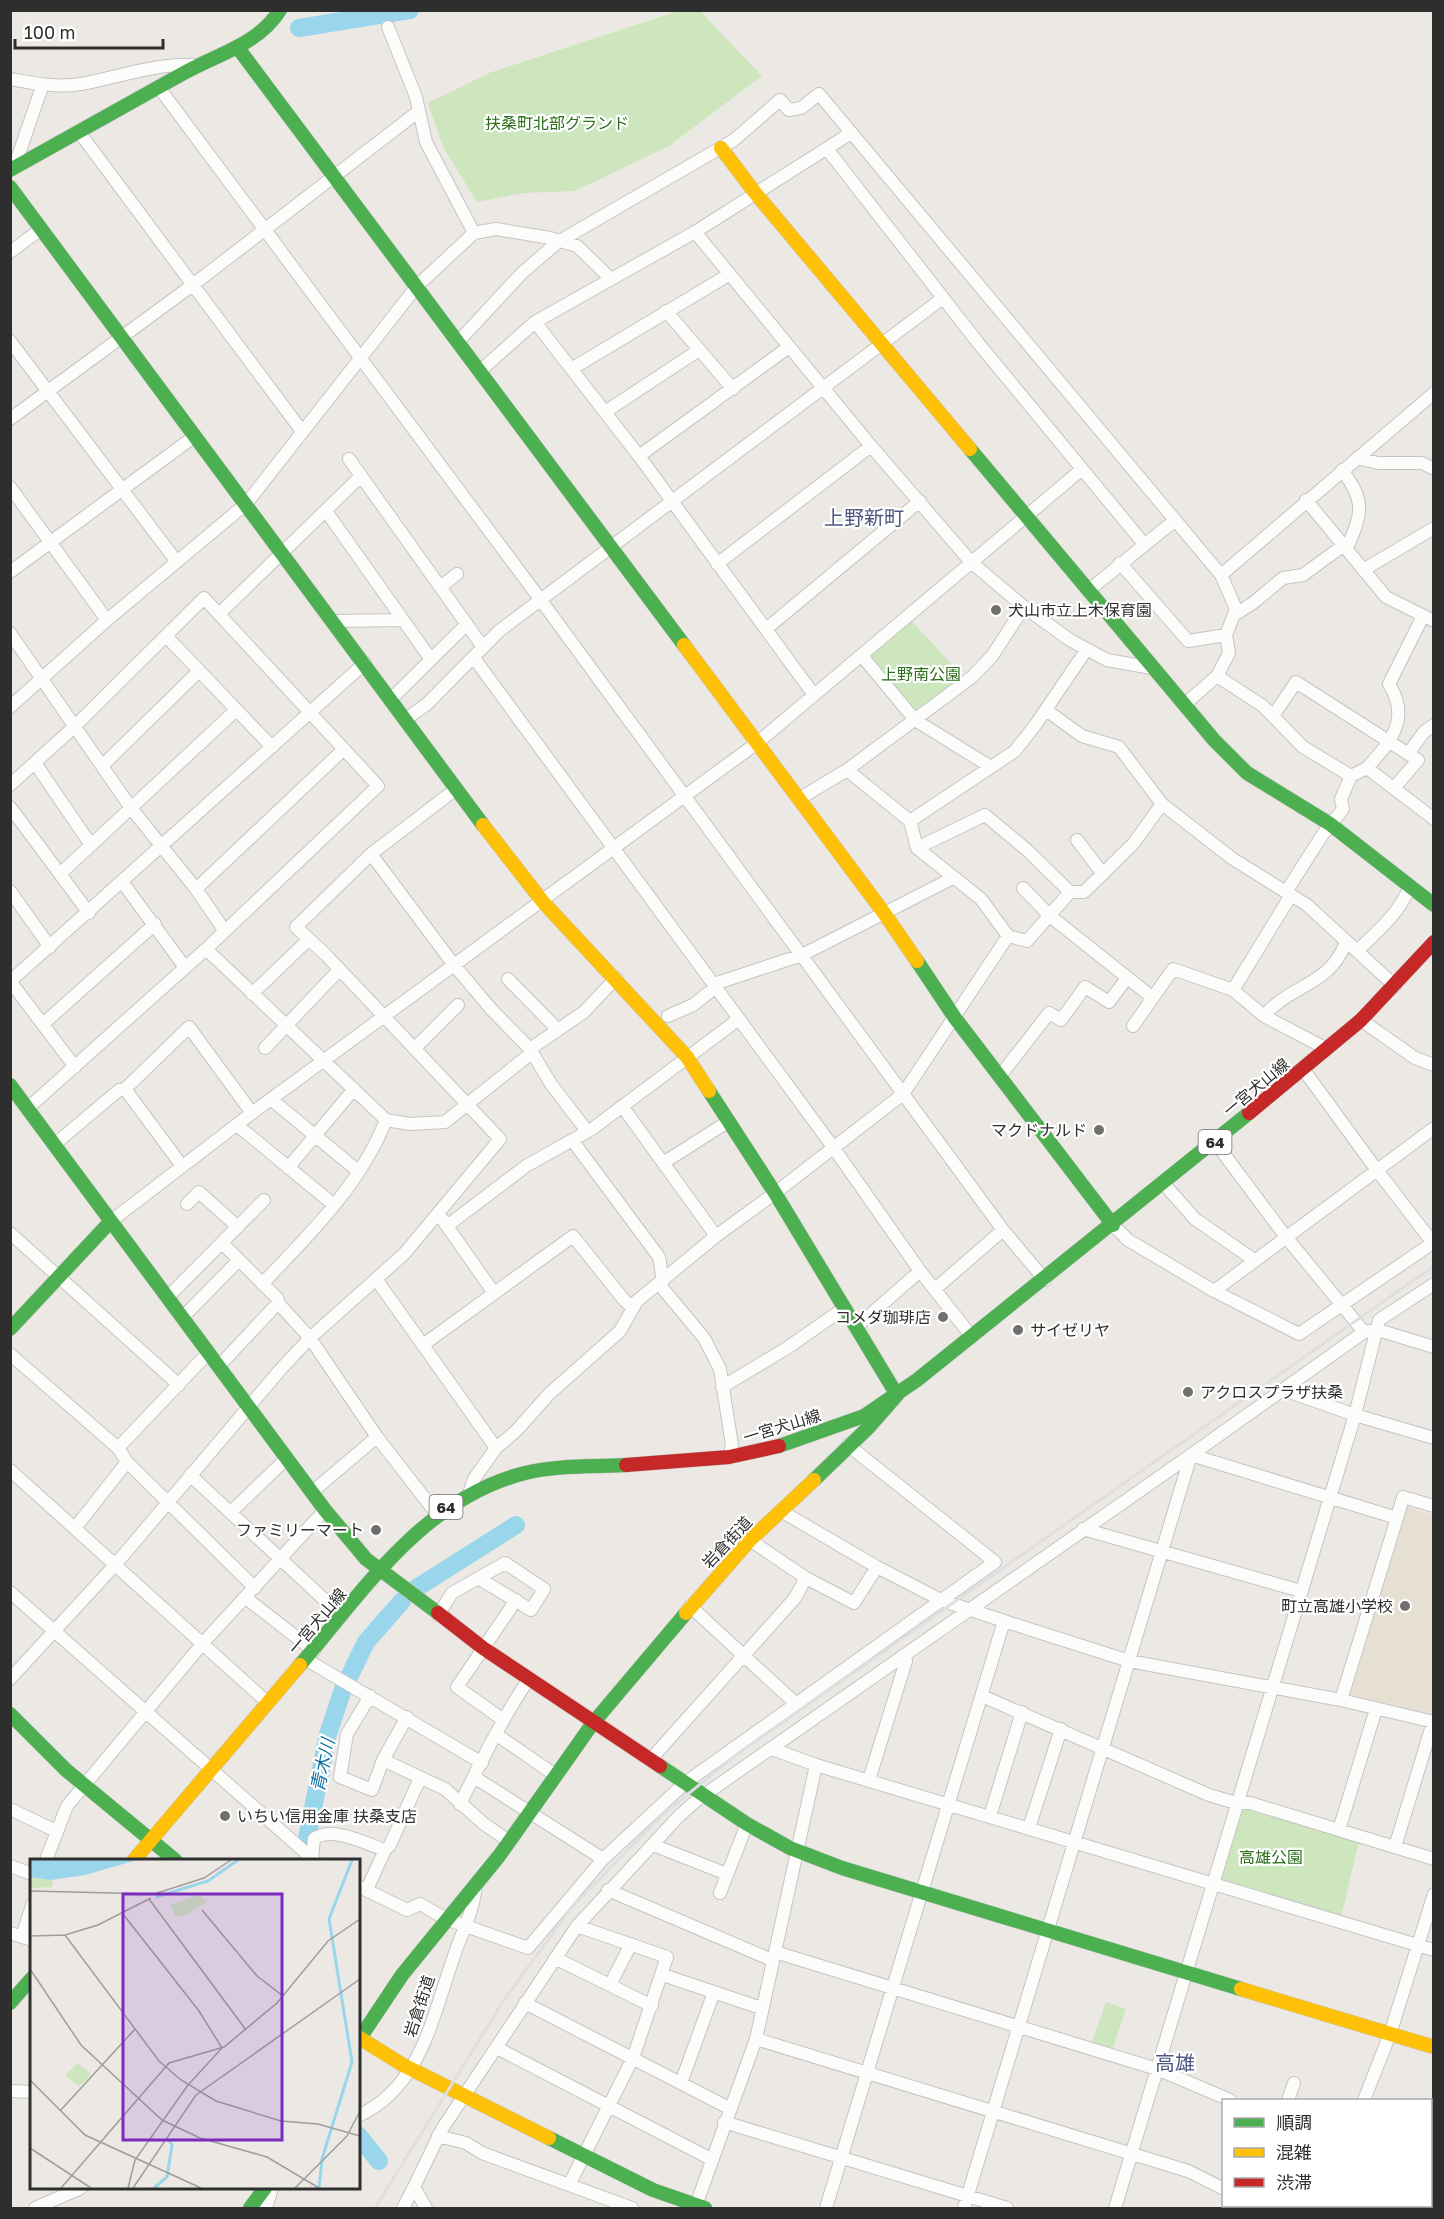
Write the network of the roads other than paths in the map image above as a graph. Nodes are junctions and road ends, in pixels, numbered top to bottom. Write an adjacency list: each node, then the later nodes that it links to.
1 (280, 10): 3 (street)
2 (388, 27): 8 (street)
3 (238, 48): 4 (street); 14 (street)
4 (198, 65): 6 (street); 7 (street)
5 (10, 79): 6 (street)
6 (43, 84): 13 (street)
7 (160, 89): 9 (street); 18 (street)
8 (419, 111): 14 (street); 20 (street)
9 (79, 132): 13 (street); 25 (street)
10 (851, 133): 11 (street); 12 (street); 63 (street)
11 (721, 148): 16 (street); 21 (street)
12 (826, 149): 16 (street); 27 (street)
13 (12, 169)
14 (334, 176): 18 (street); 26 (street)
15 (10, 187): 17 (street)
16 (756, 194): 19 (street); 33 (street)
17 (41, 228): 22 (street); 30 (street)
18 (264, 231): 25 (street); 36 (street)
19 (695, 232): 23 (street); 24 (street)
20 (474, 233): 21 (street); 26 (street)
21 (560, 241): 24 (street); 32 (street)
22 (10, 252)
23 (730, 274): 28 (street); 34 (street)
24 (610, 278): 29 (street)
25 (194, 284): 30 (street); 45 (street)
26 (417, 286): 32 (street); 36 (street)
27 (942, 298): 33 (street); 52 (street)
28 (666, 311): 35 (street); 37 (street)
29 (535, 321): 37 (street); 38 (street)
30 (122, 337): 41 (street); 46 (street)
31 (10, 340): 41 (street)
32 (458, 342): 38 (street)
33 (882, 342): 39 (street); 62 (street)
34 (789, 347): 39 (street); 40 (street)
35 (699, 350): 40 (street); 43 (street)
36 (360, 358): 45 (street); 80 (street)
37 (573, 369): 43 (street)
38 (480, 371): 68 (street)
39 (823, 388): 47 (street); 58 (street)
40 (733, 389): 48 (street)
41 (49, 392): 44 (street); 56 (street)
42 (1434, 393): 49 (street)
43 (605, 412): 48 (street)
44 (10, 419)
45 (301, 430): 60 (street)
46 (195, 436): 56 (street); 60 (street)
47 (871, 446): 59 (street); 73 (street)
48 (639, 456): 58 (street)
49 (1357, 458): 51 (street); 53 (street)
50 (349, 459): 54 (street)
51 (1434, 469)
52 (1081, 470): 62 (street); 66 (street)
53 (1342, 470): 57 (street); 67 (street)
54 (360, 477): 61 (street); 78 (street)
55 (10, 487): 65 (street)
56 (124, 489): 65 (street); 70 (street)
57 (1306, 500): 67 (street); 77 (street)
58 (671, 501): 68 (street); 73 (street)
59 (920, 501): 71 (street); 89 (street)
60 (246, 504): 69 (street); 70 (street)
61 (326, 511): 69 (street); 86 (street)
62 (1027, 516): 71 (street); 79 (street)
63 (1174, 521): 66 (street); 77 (street)
64 (1434, 528): 74 (street)
65 (51, 541): 75 (street); 85 (street)
66 (1144, 544): 72 (street)
67 (1345, 547): 74 (street); 83 (street)
68 (612, 548): 80 (street); 116 (street)
69 (284, 553): 82 (street); 87 (street)
70 (177, 562): 85 (street)
71 (971, 562): 81 (street); 95 (street)
72 (1120, 563): 79 (street); 91 (street)
73 (717, 564): 89 (street)
74 (1363, 570): 84 (street)
75 (10, 572)
76 (458, 574): 78 (street)
77 (1221, 575): 83 (street)
78 (440, 587): 88 (street)
79 (1088, 591): 99 (street)
80 (540, 599): 93 (street); 129 (street)
81 (1024, 607): 94 (street); 112 (street)
82 (219, 614): 92 (street); 109 (street)
83 (1234, 615): 91 (street)
84 (1428, 618): 115 (street)
85 (107, 620): 102 (street)
86 (403, 620): 87 (street); 96 (street)
87 (334, 621): 98 (street)
88 (467, 624): 93 (street); 96 (street)
89 (766, 629): 103 (street)
90 (10, 633): 102 (street)
91 (1226, 635): 101 (street)
92 (166, 636): 100 (street); 114 (street)
93 (483, 647): 97 (street)
94 (1087, 649): 99 (street); 107 (street)
95 (862, 656): 103 (street); 112 (street)
96 (430, 658): 104 (street)
97 (474, 658): 111 (street); 141 (street)
98 (365, 663): 104 (street); 109 (street)
99 (1152, 668): 105 (street)
100 (199, 671): 108 (street); 121 (street)
101 (1217, 676): 105 (street); 110 (street)
102 (44, 678): 106 (street); 114 (street)
103 (814, 695): 116 (street)
104 (391, 699): 111 (street)
105 (1184, 705): 136 (street)
106 (10, 707)
107 (1046, 710): 122 (street); 131 (street)
108 (235, 711): 117 (street); 133 (street)
109 (308, 713): 117 (street); 118 (street)
110 (1273, 716): 115 (street); 125 (street)
111 (406, 719): 128 (street)
112 (915, 720): 122 (street); 124 (street)
113 (1434, 725): 119 (street)
114 (74, 727): 120 (street); 121 (street)
115 (1390, 742): 119 (street); 123 (street)
116 (757, 743): 129 (street); 130 (street)
117 (272, 747): 139 (street)
118 (344, 749): 149 (street); 159 (street)
119 (1408, 754): 127 (street)
120 (35, 763): 126 (street); 138 (street)
121 (103, 765): 133 (street)
122 (991, 767): 135 (street)
123 (1367, 768): 125 (street); 127 (street)
124 (847, 770): 130 (street); 135 (street)
125 (1351, 776): 136 (street)
126 (10, 784)
127 (1395, 787): 134 (street)
128 (456, 789): 142 (street); 153 (street)
129 (684, 797): 141 (street); 167 (street)
130 (799, 799): 156 (street)
131 (1162, 804): 144 (street); 152 (street)
132 (10, 807): 143 (street)
133 (131, 808): 138 (street); 139 (street)
134 (1434, 819)
135 (910, 821): 140 (street)
136 (1330, 824): 147 (street); 152 (street)
137 (1077, 840): 144 (street)
138 (91, 845): 143 (street)
139 (162, 846): 146 (street); 149 (street)
140 (917, 848): 145 (street); 151 (street)
141 (614, 849): 153 (street); 175 (street)
142 (371, 854): 161 (street); 168 (street)
143 (60, 874): 155 (street)
144 (1103, 874): 151 (street)
145 (952, 878): 156 (street); 160 (street)
146 (123, 883): 155 (street); 158 (street)
147 (1410, 886): 154 (street); 166 (street)
148 (1023, 888): 157 (street)
149 (196, 889): 159 (street)
150 (10, 891): 164 (street)
151 (1070, 892): 157 (street)
152 (1289, 893): 162 (street); 177 (street)
153 (543, 902): 168 (street); 171 (street)
154 (1434, 905)
155 (89, 913): 164 (street)
156 (884, 913): 167 (street); 184 (street)
157 (1050, 916): 160 (street); 172 (street)
158 (155, 924): 169 (street); 187 (street)
159 (224, 930): 165 (street)
160 (1008, 936): 184 (street)
161 (308, 940): 170 (street); 178 (street)
162 (1346, 942): 166 (street); 183 (street)
163 (1434, 942): 176 (street, 一宮犬山線 / 64)
164 (50, 947): 174 (street)
165 (206, 949): 169 (street); 178 (street)
166 (1357, 951): 176 (street)
167 (802, 955): 175 (street); 204 (street)
168 (454, 965): 181 (street); 193 (street)
169 (184, 966): 198 (street)
170 (339, 970): 181 (street); 188 (street)
171 (616, 978): 190 (street); 195 (street)
172 (1127, 978): 179 (street); 200 (street)
173 (508, 979): 190 (street)
174 (11, 984): 187 (street)
175 (715, 986): 182 (street); 185 (street)
176 (1395, 986): 186 (street, 一宮犬山線 / 64)
177 (1233, 990): 179 (street); 183 (street)
178 (252, 994): 188 (street)
179 (1153, 998): 189 (street)
180 (458, 1005): 192 (street)
181 (385, 1016): 192 (street); 196 (street)
182 (668, 1016)
183 (1264, 1016): 194 (street)
184 (955, 1018): 200 (street); 204 (street)
185 (739, 1019): 195 (street); 219 (street)
186 (1361, 1020): 194 (street, 一宮犬山線 / 64); 197 (street)
187 (43, 1023): 198 (street)
188 (285, 1024): 191 (street); 196 (street)
189 (1133, 1026)
190 (558, 1030): 193 (street)
191 (265, 1048)
192 (415, 1048): 206 (street)
193 (530, 1049): 206 (street); 214 (street)
194 (1327, 1049): 199 (street, 一宮犬山線 / 64)
195 (687, 1057): 207 (street); 211 (street)
196 (324, 1061): 203 (street); 205 (street)
197 (1434, 1065)
198 (75, 1067): 208 (street)
199 (1303, 1068): 217 (street, 一宮犬山線 / 64); 223 (street)
200 (1000, 1076): 232 (street)
201 (10, 1084): 208 (street)
202 (125, 1089): 209 (street); 218 (street); 221 (street)
203 (354, 1089): 210 (street); 215 (street)
204 (903, 1094): 219 (street); 235 (street)
205 (272, 1100): 209 (street); 215 (street)
206 (467, 1103): 210 (street); 230 (street)
207 (622, 1106): 214 (street); 220 (street)
208 (28, 1108): 218 (street)
209 (252, 1113): 212 (street)
210 (386, 1120): 224 (street)
211 (729, 1121): 220 (street); 226 (street)
212 (237, 1125): 221 (street); 222 (street)
213 (1434, 1128): 223 (street)
214 (587, 1131): 216 (street)
215 (315, 1135): 222 (street); 224 (street)
216 (572, 1140): 233 (street); 247 (street)
217 (1215, 1142): 225 (street, 一宮犬山線 / 64); 238 (street)
218 (55, 1144): 231 (street)
219 (833, 1147): 226 (street); 243 (street)
220 (663, 1163): 237 (street)
221 (182, 1166): 231 (street)
222 (288, 1168): 229 (street)
223 (1376, 1169): 238 (street); 239 (street)
224 (358, 1171): 229 (street)
225 (1164, 1184): 232 (street, 一宮犬山線 / 64); 241 (street)
226 (775, 1193): 237 (street); 257 (street)
227 (264, 1200): 234 (street)
228 (187, 1204): 234 (street)
229 (334, 1205): 248 (street)
230 (438, 1214): 233 (street); 245 (street)
231 (111, 1221): 244 (street); 253 (street)
232 (1113, 1225): 246 (street, 一宮犬山線 / 64); 251 (street)
233 (447, 1226): 252 (street)
234 (238, 1227): 240 (street)
235 (1003, 1230): 246 (street); 250 (street)
236 (10, 1233): 244 (street)
237 (716, 1236): 247 (street)
238 (1286, 1237): 241 (street); 255 (street)
239 (1433, 1242): 255 (street)
240 (222, 1243): 242 (street); 253 (street)
241 (1254, 1260): 251 (street)
242 (238, 1261): 248 (street); 258 (street)
243 (920, 1271): 250 (street); 259 (street)
244 (59, 1277): 260 (street); 270 (street)
245 (376, 1279): 264 (street); 265 (street)
246 (1045, 1280): 263 (street, 一宮犬山線 / 64)
247 (661, 1282): 256 (street); 271 (street)
248 (262, 1284): 254 (street)
249 (1434, 1284): 261 (street)
250 (934, 1288): 263 (street)
251 (1214, 1291): 255 (street)
252 (495, 1293): 256 (street); 265 (street)
253 (168, 1297): 258 (street)
254 (278, 1303): 264 (street); 269 (street)
255 (1343, 1304): 262 (street)
256 (632, 1307): 280 (street)
257 (843, 1309): 259 (street); 271 (street)
258 (183, 1317): 267 (street)
259 (855, 1328): 273 (street)
260 (10, 1329)
261 (1378, 1330): 262 (street); 266 (street); 275 (street)
262 (1364, 1332): 272 (street)
263 (972, 1337): 273 (street, 一宮犬山線 / 64)
264 (310, 1338): 274 (street); 276 (street)
265 (423, 1346): 280 (street)
266 (1434, 1347)
267 (208, 1353): 269 (street); 270 (street)
268 (10, 1354): 279 (street)
269 (219, 1366): 274 (street)
270 (179, 1385): 279 (street)
271 (722, 1388): 283 (street)
272 (1284, 1390): 275 (street); 281 (street)
273 (897, 1395): 278 (street, 岩倉街道); 283 (street, 一宮犬山線 / 64)
274 (249, 1408): 282 (street); 286 (street)
275 (1355, 1415): 277 (street); 289 (street)
276 (377, 1437): 287 (street); 295 (street)
277 (1434, 1438)
278 (848, 1445): 294 (street, 岩倉街道); 312 (street)
279 (118, 1448): 284 (street)
280 (496, 1448): 288 (street)
281 (1191, 1455): 289 (street); 298 (street); 300 (street)
282 (287, 1458): 287 (street); 293 (street)
283 (729, 1458): 288 (street, 一宮犬山線 / 64)
284 (127, 1462): 290 (street); 297 (street)
285 (10, 1470): 297 (street)
286 (190, 1475): 290 (street); 293 (street)
287 (312, 1492): 292 (street)
288 (469, 1494): 295 (street, 一宮犬山線 / 64)
289 (1329, 1499): 296 (street); 308 (street)
290 (168, 1500): 302 (street); 307 (street)
291 (1434, 1506): 296 (street)
292 (325, 1510): 301 (street); 304 (street)
293 (232, 1511): 301 (street)
294 (781, 1511): 299 (street, 岩倉街道); 303 (street)
295 (436, 1513): 304 (street, 一宮犬山線 / 64)
296 (1397, 1518): 330 (street)
297 (75, 1528): 302 (street)
298 (1083, 1529): 300 (street); 314 (street)
299 (750, 1540): 306 (street); 313 (street, 岩倉街道)
300 (1163, 1552): 308 (street); 324 (street)
301 (279, 1559): 307 (street); 316 (street)
302 (115, 1565): 318 (street); 319 (street)
303 (876, 1567): 306 (street); 312 (street)
304 (381, 1571): 315 (street); 316 (street, 一宮犬山線 / 64)
305 (478, 1578): 311 (street); 311 (street); 315 (street)
306 (806, 1578): 321 (street)
307 (255, 1588): 310 (street)
308 (1301, 1591): 327 (street)
309 (10, 1592): 318 (street)
310 (246, 1598): 319 (street); 323 (street)
311 (516, 1600): 320 (street)
312 (941, 1600): 314 (street); 332 (street)
313 (690, 1606): 321 (street); 340 (street, 岩倉街道)
314 (969, 1609): 317 (street); 322 (street)
315 (438, 1615): 320 (street)
316 (342, 1616): 323 (street, 一宮犬山線 / 64)
317 (1004, 1621): 324 (street); 329 (street)
318 (56, 1632): 325 (street); 334 (street)
319 (202, 1643): 331 (street); 334 (street)
320 (483, 1648): 326 (street); 338 (street)
321 (743, 1655): 332 (street); 345 (street)
322 (904, 1655): 344 (street); 353 (street)
323 (310, 1656): 328 (street); 331 (street, 一宮犬山線 / 64)
324 (1129, 1661): 327 (street); 343 (street)
325 (10, 1679)
326 (528, 1680): 338 (street); 340 (street)
327 (1272, 1688): 330 (street); 357 (street)
328 (369, 1696): 337 (street); 346 (street)
329 (982, 1696): 335 (street); 359 (street)
330 (1341, 1700): 333 (street)
331 (267, 1702): 349 (street, 一宮犬山線 / 64)
332 (795, 1703): 354 (street)
333 (1376, 1709): 339 (street); 365 (street)
334 (146, 1711): 349 (street); 355 (street)
335 (1022, 1712): 341 (street); 362 (street)
336 (10, 1714): 355 (street)
337 (407, 1717): 346 (street); 347 (street)
338 (502, 1719): 342 (street)
339 (1433, 1722): 371 (street)
340 (593, 1723): 345 (street); 350 (street, 岩倉街道)
341 (1061, 1729): 343 (street); 364 (street)
342 (497, 1735): 347 (street); 350 (street)
343 (1104, 1748): 357 (street); 369 (street)
344 (772, 1749): 348 (street); 356 (street)
345 (651, 1759): 354 (street)
346 (383, 1760): 352 (street)
347 (482, 1763): 351 (street)
348 (816, 1765): 353 (street); 373 (street)
349 (211, 1769): 368 (street, 一宮犬山線 / 64); 377 (street)
350 (555, 1775): 361 (street, 岩倉街道)
351 (474, 1777): 358 (street); 361 (street)
352 (420, 1778): 358 (street); 372 (street)
353 (869, 1780): 359 (street)
354 (686, 1783): 356 (street); 378 (street)
355 (85, 1784): 366 (street); 368 (street)
356 (706, 1796): 363 (street); 370 (street)
357 (1236, 1803): 365 (street); 384 (street)
358 (460, 1804): 367 (street)
359 (949, 1804): 362 (street); 387 (street)
360 (10, 1809): 366 (street)
361 (530, 1814): 367 (street, 岩倉街道); 378 (street)
362 (990, 1816): 364 (street)
363 (747, 1824): 373 (street); 382 (street)
364 (1029, 1828): 369 (street)
365 (1339, 1830): 371 (street)
366 (56, 1831): 374 (street)
367 (509, 1840): 383 (street, 岩倉街道)
368 (151, 1841): 375 (street, 一宮犬山線 / 64); 376 (street)
369 (1075, 1842): 384 (street); 394 (street)
370 (653, 1845): 382 (street); 386 (street)
371 (1395, 1847): 379 (street)
372 (385, 1850): 377 (street); 385 (street)
373 (797, 1851): 387 (street); 399 (street)
374 (46, 1859)
375 (135, 1859)
376 (174, 1859)
377 (313, 1859)
378 (603, 1859): 392 (street)
379 (1434, 1859)
380 (10, 1866): 381 (street)
381 (30, 1873)
382 (727, 1874): 388 (street)
383 (476, 1884): 391 (street, 岩倉街道); 392 (street, 岩倉街道)
384 (1212, 1884): 397 (street); 401 (street)
385 (363, 1888): 391 (street)
386 (608, 1890): 393 (street); 399 (street)
387 (921, 1892): 394 (street); 405 (street)
388 (720, 1893)
389 (1434, 1894): 397 (street)
390 (30, 1911): 395 (street)
391 (446, 1919): 392 (street); 413 (street, 岩倉街道)
392 (465, 1926): 419 (street, 岩倉街道)
393 (577, 1926): 396 (street); 400 (street)
394 (1049, 1930): 401 (street); 411 (street)
395 (22, 1937)
396 (631, 1944): 402 (street); 404 (street)
397 (1418, 1946): 398 (street); 412 (street)
398 (1434, 1950)
399 (773, 1956): 405 (street); 410 (street)
400 (555, 1958): 404 (street); 408 (street)
401 (1186, 1972): 412 (street); 420 (street)
402 (663, 1975): 406 (street); 409 (street)
403 (30, 1982): 407 (street)
404 (610, 1985): 409 (street)
405 (892, 1989): 411 (street); 421 (street)
406 (714, 1992): 410 (street); 422 (street)
407 (10, 2003)
408 (525, 2003): 416 (street); 418 (street)
409 (652, 2006): 418 (street)
410 (761, 2008): 414 (street)
411 (1019, 2028): 420 (street); 432 (street)
412 (1390, 2034): 417 (street); 429 (street)
413 (360, 2038)
414 (756, 2039): 421 (street); 431 (street)
415 (360, 2040): 419 (street)
416 (497, 2048): 426 (street); 430 (street)
417 (1434, 2048)
418 (633, 2058): 422 (street); 430 (street)
419 (412, 2069): 426 (street); 433 (street, 岩倉街道)
420 (1156, 2069): 427 (street); 436 (street)
421 (867, 2074): 432 (street); 438 (street)
422 (681, 2083): 431 (street)
423 (1293, 2083): 428 (street)
424 (10, 2091): 425 (street)
425 (30, 2092)
426 (466, 2094): 435 (street); 437 (street)
427 (1228, 2099)
428 (1288, 2099)
429 (1364, 2099)
430 (609, 2106): 437 (street); 439 (street)
431 (729, 2108): 434 (street)
432 (993, 2112): 436 (street); 446 (street)
433 (360, 2115)
434 (724, 2122): 438 (street); 439 (street)
435 (438, 2136): 440 (street); 441 (street)
436 (1132, 2154): 442 (street); 456 (street)
437 (585, 2155): 440 (street); 453 (street)
438 (841, 2158): 446 (street); 454 (street)
439 (711, 2159): 453 (street)
440 (569, 2185): 452 (street)
441 (414, 2187): 450 (street); 451 (street)
442 (1222, 2188)
443 (77, 2189): 447 (street)
444 (264, 2189): 448 (street)
445 (271, 2189): 449 (street)
446 (965, 2202): 455 (street)
447 (35, 2208)
448 (250, 2208)
449 (266, 2208)
450 (403, 2208)
451 (426, 2208)
452 (632, 2208)
453 (698, 2208)
454 (826, 2208)
455 (1007, 2208)
456 (1114, 2208)

